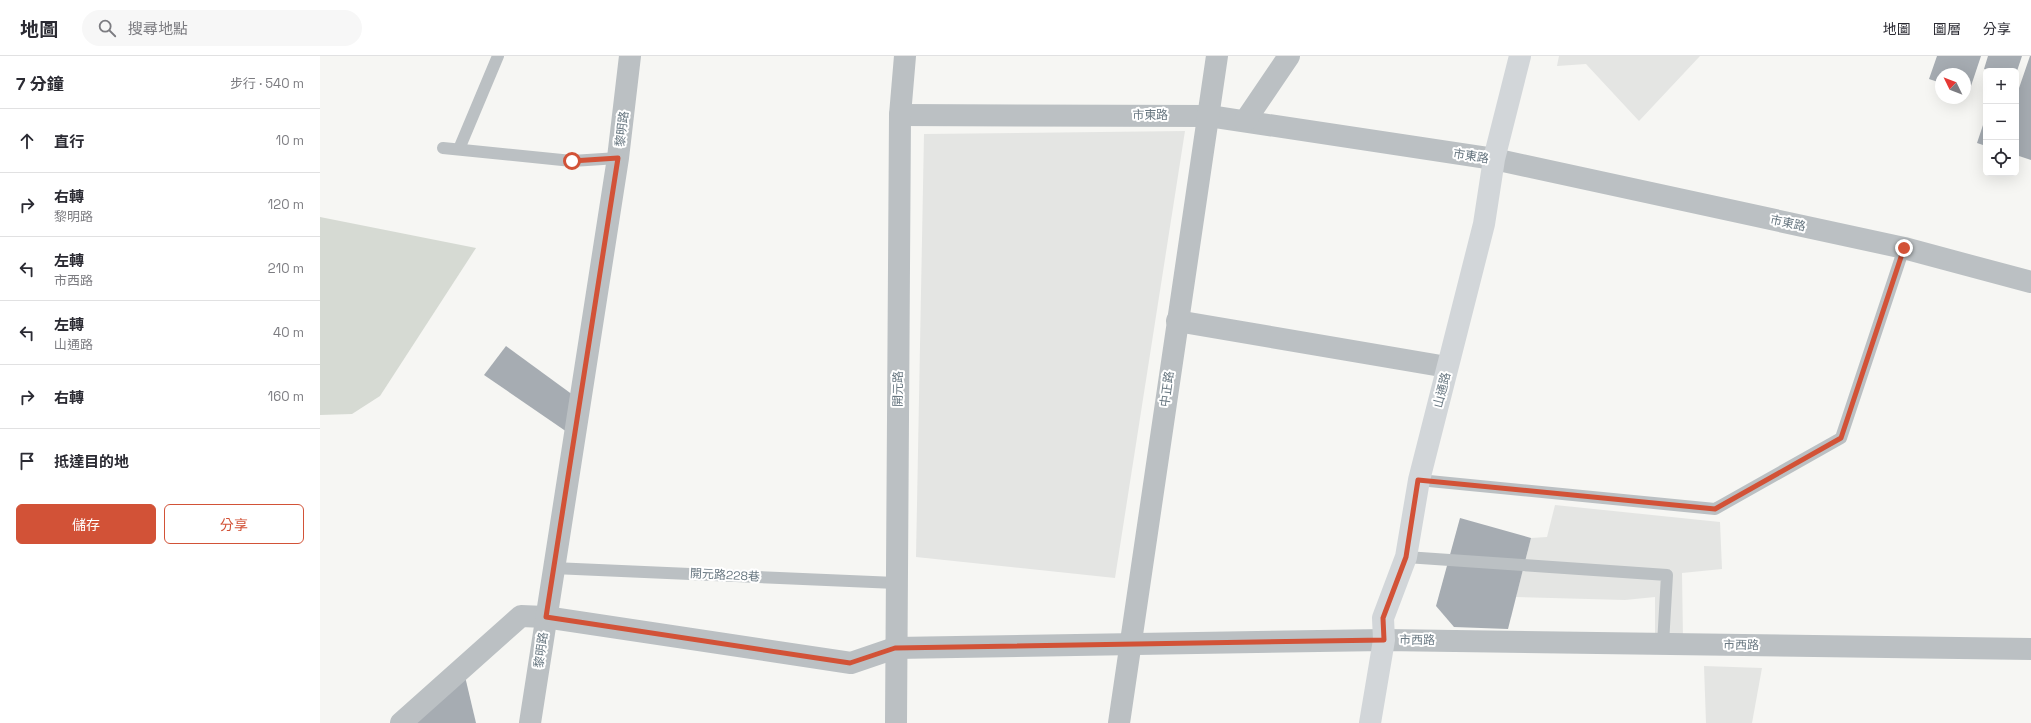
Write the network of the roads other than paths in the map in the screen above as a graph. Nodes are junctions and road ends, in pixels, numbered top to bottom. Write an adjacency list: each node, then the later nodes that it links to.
1 (498, 56): 11 (lane)
2 (630, 56): 12 (street, 黎明路)
3 (906, 56): 7 (street, 開元路)
4 (1217, 56): 8 (street, 中正路)
5 (1288, 56): 9 (street)
6 (1520, 56): 13 (main road, 山通路)
7 (900, 115): 8 (street, 市東路); 21 (street, 開元路)
8 (1209, 116): 9 (street, 市東路); 16 (street, 中正路)
9 (1245, 121): 13 (street, 市東路)
10 (443, 148): 11 (lane)
11 (459, 149): 12 (lane)
12 (618, 158): 20 (street, 黎明路)
13 (1494, 159): 14 (street, 市東路); 17 (main road, 山通路)
14 (1904, 248): 15 (street, 市東路); 18 (lane)
15 (2031, 282)
16 (1177, 321): 17 (street); 25 (street, 中正路)
17 (1448, 367): 18 (main road, 山通路)
18 (1418, 480): 19 (main road, 山通路)
19 (1406, 557): 23 (main road, 山通路); 24 (lane)
20 (554, 568): 21 (lane, 開元路228巷); 22 (street, 黎明路)
21 (896, 583): 26 (street, 開元路)
22 (546, 617): 26 (street, 市西路); 28 (street, 市西路); 29 (street, 黎明路)
23 (1384, 640): 24 (street, 市西路); 25 (street, 市西路); 32 (main road, 山通路)
24 (1663, 644): 27 (street, 市西路)
25 (1131, 645): 26 (street, 市西路); 31 (street, 中正路)
26 (895, 648): 30 (street, 開元路)
27 (2031, 648)
28 (401, 723)
29 (530, 723)
30 (896, 723)
31 (1119, 723)
32 (1370, 723)

